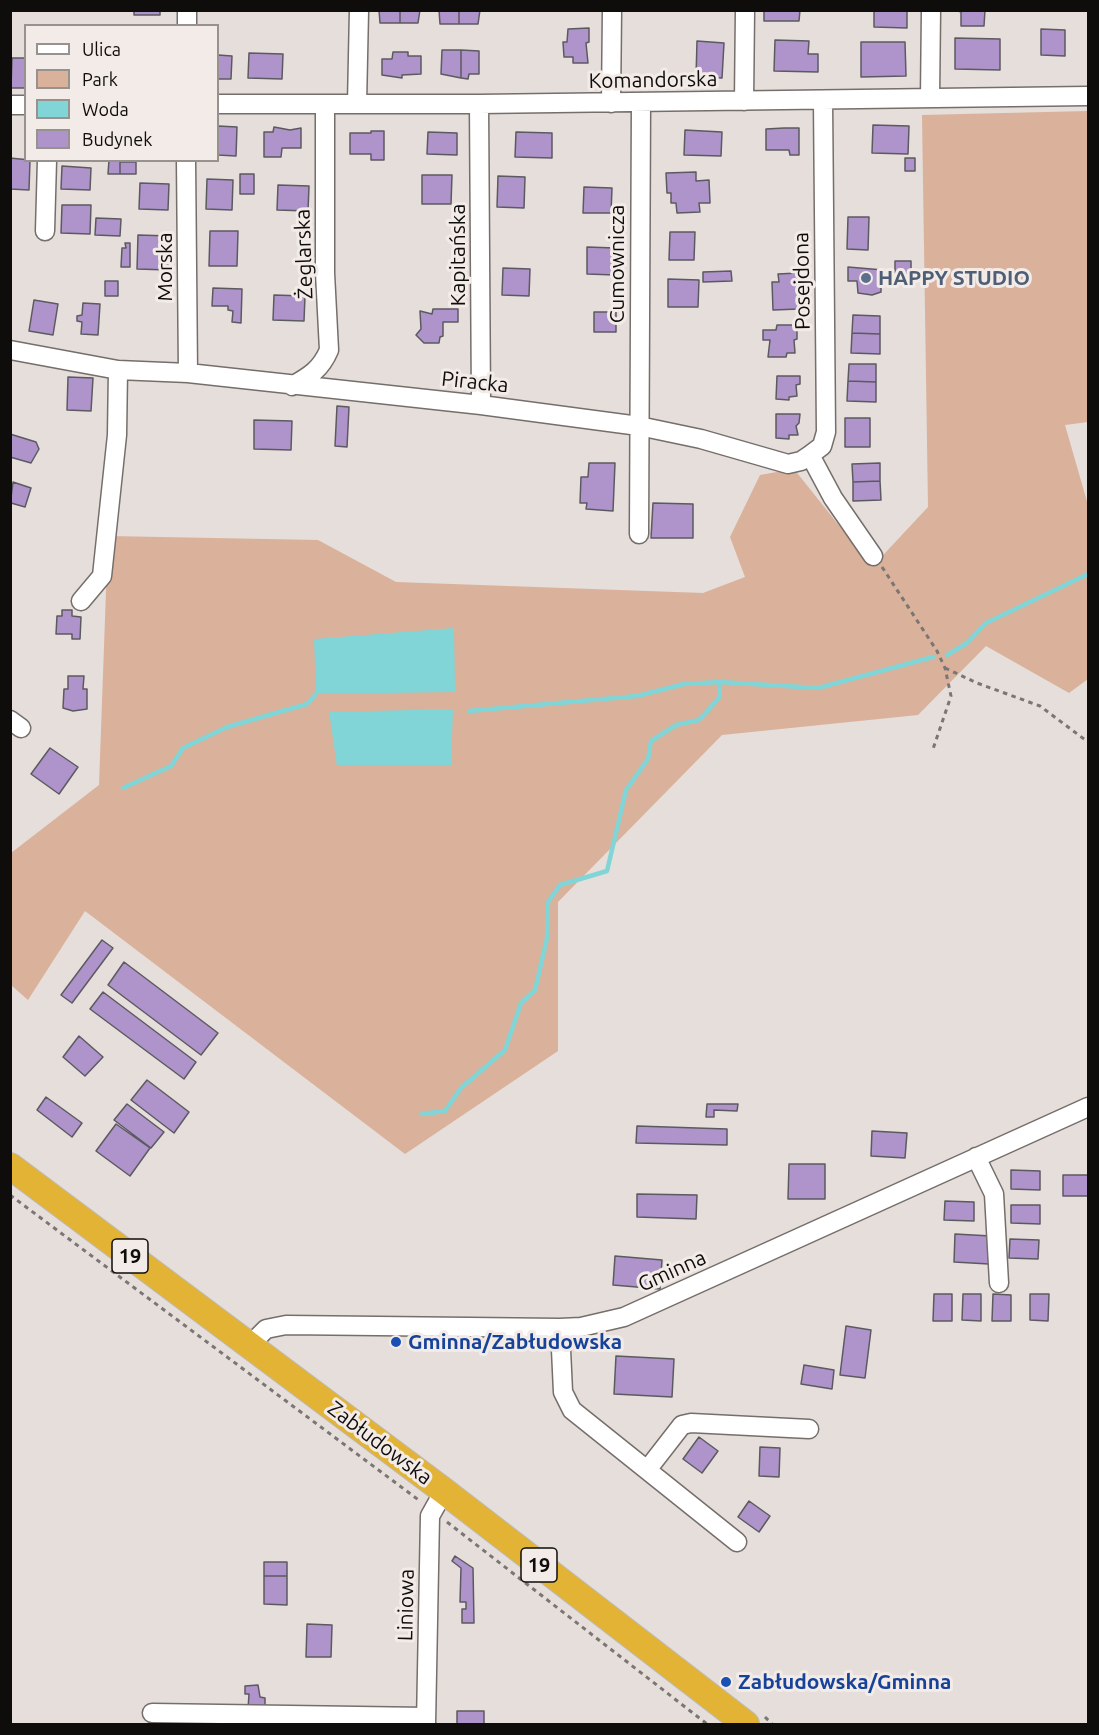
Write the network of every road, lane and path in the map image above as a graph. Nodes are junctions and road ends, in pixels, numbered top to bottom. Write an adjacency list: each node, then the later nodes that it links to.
1 (358, 10): 13 (street)
2 (612, 10): 9 (street)
3 (744, 10): 7 (street)
4 (931, 10): 6 (street)
5 (1089, 96): 6 (street, Komandorska)
6 (930, 98): 8 (street, Komandorska)
7 (744, 101): 8 (street, Komandorska); 10 (street, Komandorska)
8 (823, 101): 24 (street, Posejdona)
9 (611, 103): 10 (street, Komandorska); 14 (street, Komandorska)
10 (640, 103): 23 (street, Cumownicza)
11 (219, 104): 12 (street, Komandorska)
12 (325, 104): 13 (street, Komandorska); 21 (street, Żeglarska)
13 (357, 104): 14 (street, Komandorska)
14 (479, 105): 22 (street, Kapitańska)
15 (46, 162): 17 (street)
16 (186, 162): 20 (street, Morska)
17 (45, 231)
18 (10, 350): 19 (street, Piracka)
19 (118, 370): 20 (street, Piracka); 27 (street)
20 (188, 373): 21 (street, Piracka)
21 (292, 386): 22 (street, Piracka)
22 (481, 405): 23 (street, Piracka)
23 (639, 426): 24 (street, Piracka); 25 (street, Cumownicza)
24 (810, 455): 26 (street)
25 (639, 534)
26 (873, 556): 28 (path)
27 (81, 601)
28 (945, 668): 29 (path); 30 (path)
29 (1089, 742)
30 (933, 749)
31 (1089, 1107): 32 (street, Gminna)
32 (976, 1157): 35 (street); 36 (street, Gminna)
33 (10, 1166): 37 (highway, Zabłudowska / 19)
34 (10, 1195): 40 (path)
35 (999, 1283)
36 (560, 1328): 37 (street, Gminna); 39 (street)
37 (249, 1346): 40 (highway, Zabłudowska / 19)
38 (809, 1429): 39 (street)
39 (647, 1470): 41 (street)
40 (438, 1500): 43 (street, Liniowa); 44 (path); 45 (highway, Zabłudowska / 19)
41 (737, 1542)
42 (152, 1713): 43 (street)
43 (426, 1721)
44 (707, 1725)
45 (746, 1725)

